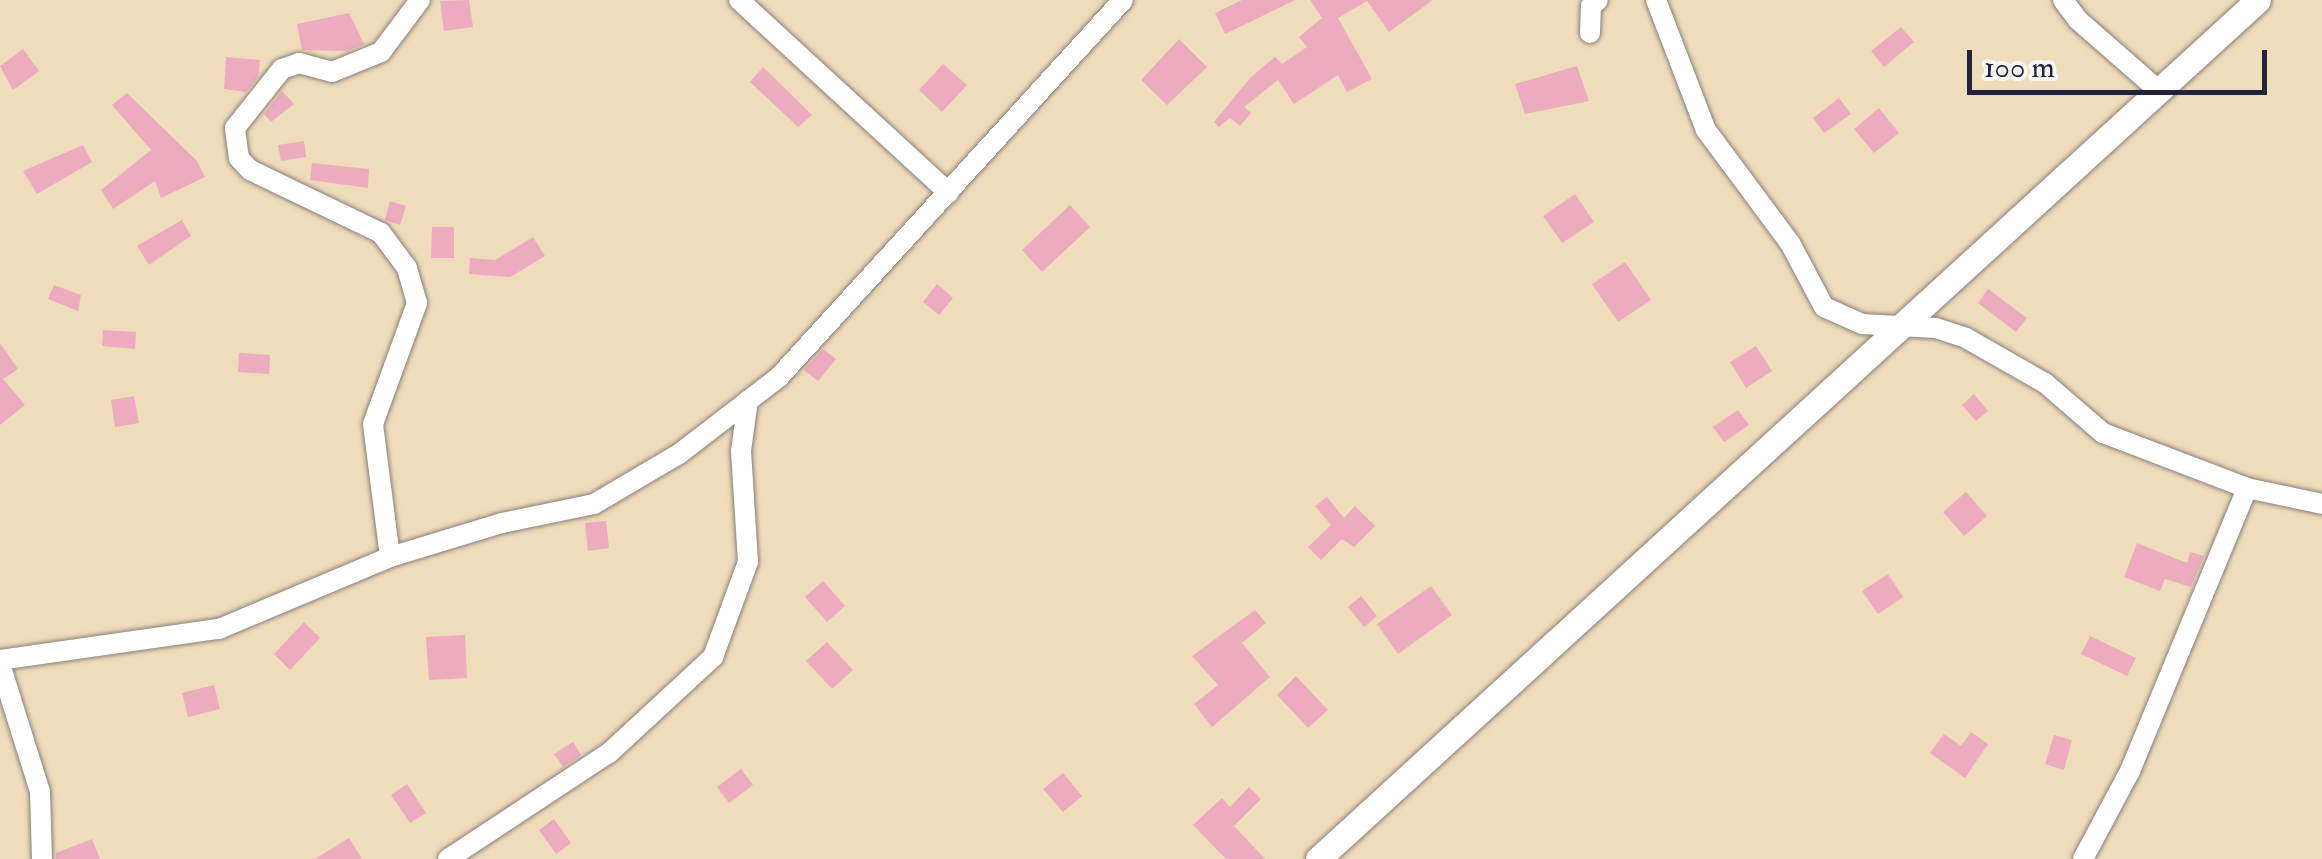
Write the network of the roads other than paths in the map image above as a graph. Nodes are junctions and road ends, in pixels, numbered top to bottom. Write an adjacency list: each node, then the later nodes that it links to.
1 (420, 0): 15 (street)
2 (739, 0): 10 (street)
3 (1122, 0): 10 (street)
4 (1598, 0): 8 (street)
5 (1656, 0): 11 (street)
6 (2064, 0): 9 (street)
7 (2258, 0): 9 (street)
8 (1590, 33)
9 (2158, 90): 11 (street)
10 (949, 193): 12 (street)
11 (1894, 328): 13 (street); 19 (street)
12 (748, 400): 15 (street); 18 (street)
13 (2247, 488): 14 (street); 20 (street)
14 (2322, 504)
15 (390, 557): 16 (street)
16 (0, 662): 17 (street)
17 (42, 859)
18 (448, 859)
19 (1318, 859)
20 (2082, 859)

